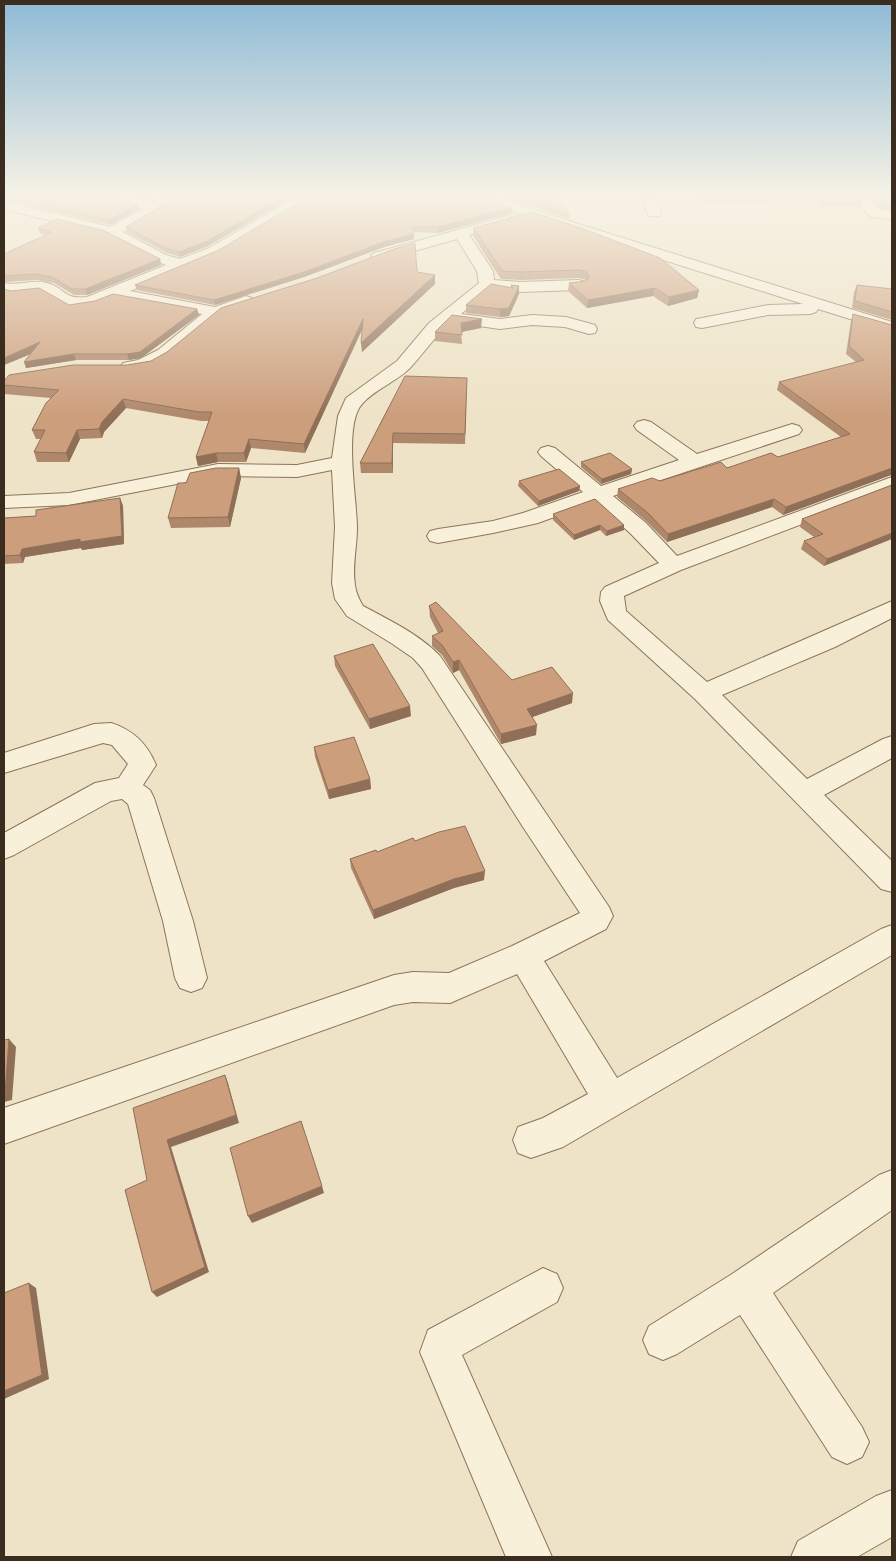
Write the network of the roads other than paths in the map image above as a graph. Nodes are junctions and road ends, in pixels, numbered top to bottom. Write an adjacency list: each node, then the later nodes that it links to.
1 (165, 271): 7 (street)
2 (485, 271): 4 (street)
3 (713, 271): 9 (street)
4 (487, 284): 5 (street); 11 (street)
5 (579, 285)
6 (4, 288): 7 (street)
7 (113, 293): 10 (street)
8 (264, 296): 10 (street)
9 (821, 305): 12 (street); 13 (street)
10 (216, 312): 15 (street)
11 (447, 317): 14 (street); 20 (street)
12 (702, 323)
13 (892, 327)
14 (589, 328)
15 (111, 367)
16 (644, 426): 19 (street)
17 (792, 430): 19 (street)
18 (548, 452): 22 (street)
19 (694, 461): 22 (street)
20 (342, 462): 23 (street); 35 (street)
21 (892, 483): 25 (street)
22 (599, 495): 24 (street); 25 (street)
23 (4, 502)
24 (438, 536)
25 (673, 565): 27 (street)
26 (892, 609): 27 (street)
27 (704, 693): 31 (street)
28 (892, 746): 31 (street)
29 (4, 764): 30 (street)
30 (127, 788): 32 (street); 36 (street)
31 (806, 792): 33 (street)
32 (4, 847)
33 (892, 880)
34 (892, 939): 37 (street)
35 (523, 956): 37 (street); 38 (street)
36 (191, 978)
37 (611, 1100): 39 (street)
38 (4, 1126)
39 (531, 1140)
40 (892, 1188): 42 (street)
41 (543, 1288): 46 (street)
42 (746, 1288): 43 (street); 44 (street)
43 (664, 1340)
44 (847, 1442)
45 (892, 1512): 47 (street)
46 (529, 1557)
47 (814, 1557)

